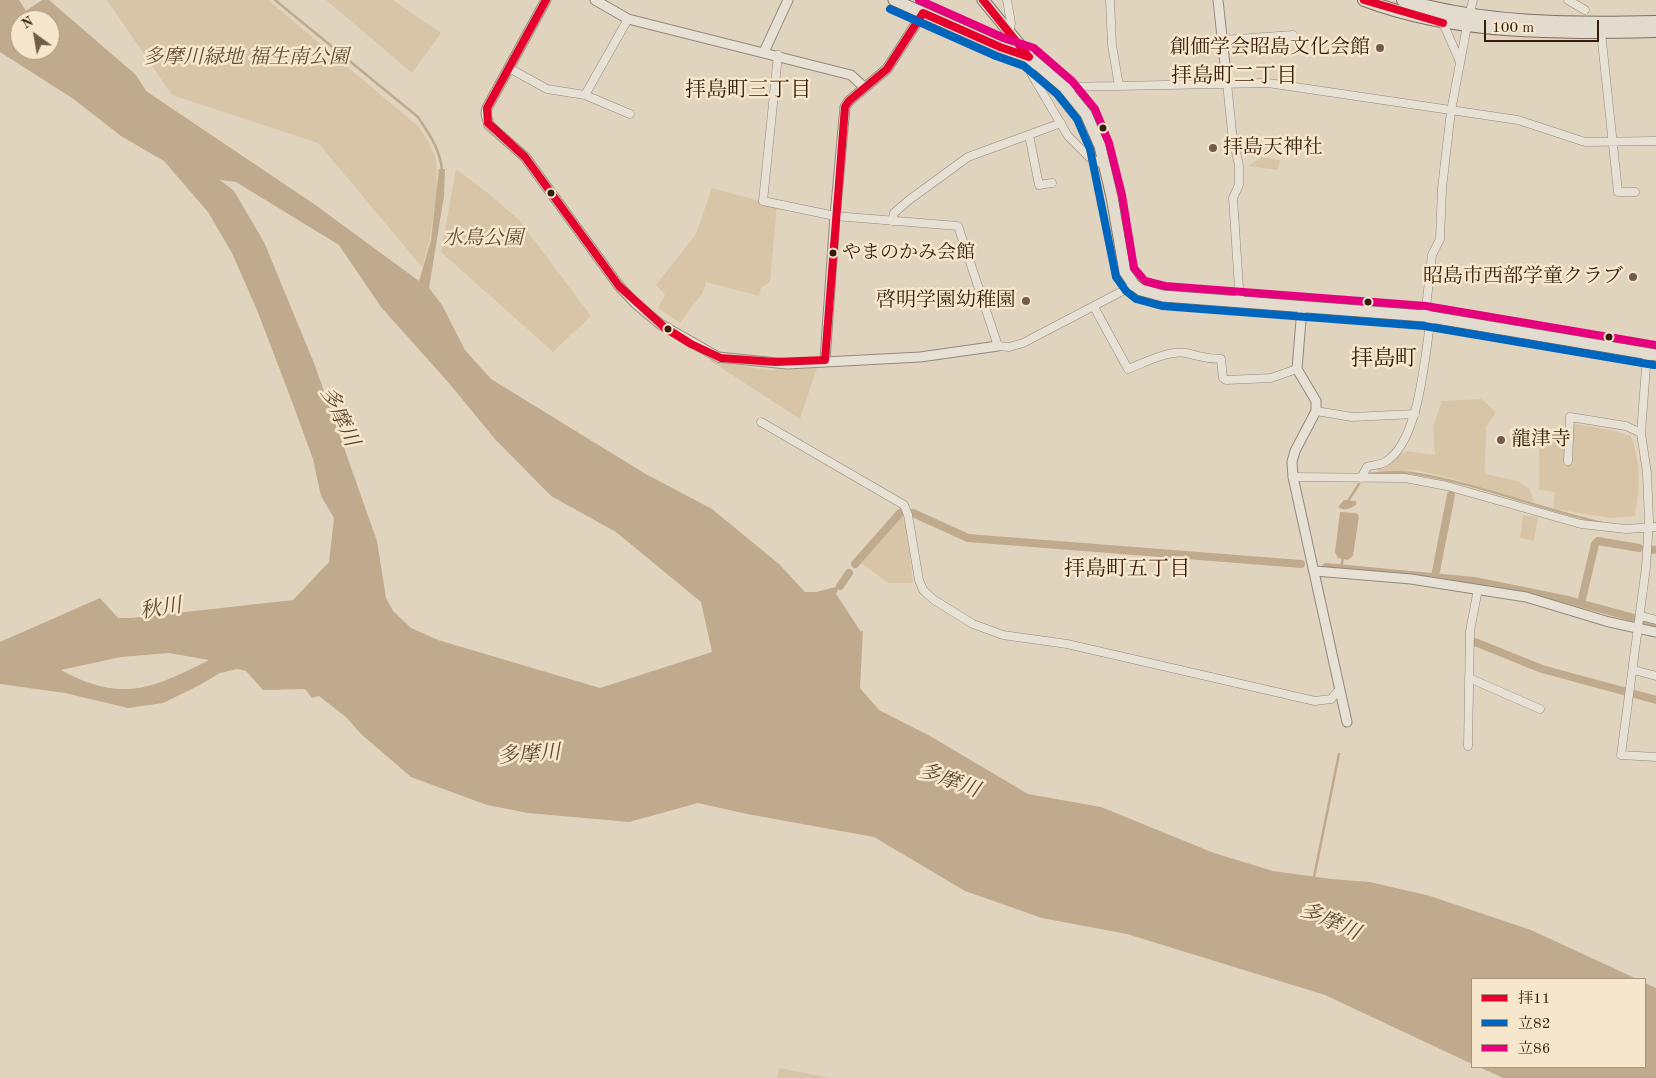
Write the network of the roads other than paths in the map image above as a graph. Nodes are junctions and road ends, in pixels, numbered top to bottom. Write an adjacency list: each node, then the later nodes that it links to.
1 (546, 0): 29 (street)
2 (594, 0): 16 (street)
3 (788, 0): 25 (street)
4 (894, 0): 15 (main road)
5 (983, 0): 22 (main road)
6 (1007, 0): 22 (street)
7 (1110, 0): 31 (street)
8 (1218, 0): 24 (street)
9 (1364, 0): 19 (highway)
10 (1403, 0): 13 (highway)
11 (1473, 0): 17 (street)
12 (1568, 0): 14 (street)
13 (1435, 5): 17 (highway); 19 (street)
14 (1585, 10)
15 (923, 13): 27 (main road); 32 (street)
16 (628, 19): 25 (street); 34 (street)
17 (1468, 21): 18 (highway); 19 (highway); 21 (highway); 28 (street)
18 (1656, 22)
19 (1443, 23): 28 (street)
20 (1656, 31): 21 (highway)
21 (1601, 32): 40 (street)
22 (1009, 35): 27 (main road)
23 (1293, 35): 24 (street)
24 (1223, 40): 30 (street)
25 (764, 52): 26 (street)
26 (778, 55): 32 (street); 44 (street)
27 (1029, 57): 33 (main road); 37 (street)
28 (1460, 62): 35 (street)
29 (509, 68): 34 (street); 53 (street)
30 (1227, 83): 31 (street); 35 (street); 47 (street)
31 (1119, 86): 33 (street)
32 (864, 87): 44 (street)
33 (1064, 87): 41 (main road)
34 (584, 95): 36 (street)
35 (1451, 111): 40 (street); 50 (street)
36 (630, 114)
37 (1061, 123): 38 (street); 41 (street)
38 (1029, 135): 42 (street); 45 (street)
39 (1656, 141): 40 (street)
40 (1613, 143): 43 (street)
41 (1105, 165): 46 (main road)
42 (1052, 183)
43 (1635, 192)
44 (835, 216): 45 (street); 53 (street)
45 (892, 221): 51 (street)
46 (1134, 285): 47 (main road); 48 (street)
47 (1240, 304): 49 (main road)
48 (1094, 307): 51 (street); 54 (street)
49 (1302, 308): 50 (main road); 54 (street)
50 (1428, 316): 52 (main road); 56 (street)
51 (998, 346): 53 (street)
52 (1651, 355): 58 (street)
53 (825, 360)
54 (1297, 369): 55 (street)
55 (1316, 411): 56 (street); 60 (street)
56 (1416, 414): 61 (street)
57 (761, 422): 74 (street)
58 (1641, 433): 59 (street); 62 (street)
59 (1568, 461)
60 (1293, 477): 61 (street); 65 (street)
61 (1360, 478): 62 (street)
62 (1651, 525): 63 (street)
63 (1646, 567): 64 (street); 67 (street)
64 (1656, 569)
65 (1315, 571): 66 (street); 74 (street)
66 (1478, 589): 69 (street); 73 (street)
67 (1641, 616): 68 (street); 69 (street)
68 (1656, 620)
69 (1639, 627): 70 (street); 71 (street)
70 (1656, 632)
71 (1634, 670): 72 (street); 78 (street)
72 (1656, 676)
73 (1469, 678): 75 (street); 77 (street)
74 (1340, 689): 76 (street)
75 (1540, 709)
76 (1347, 722)
77 (1468, 746)
78 (1656, 757)

